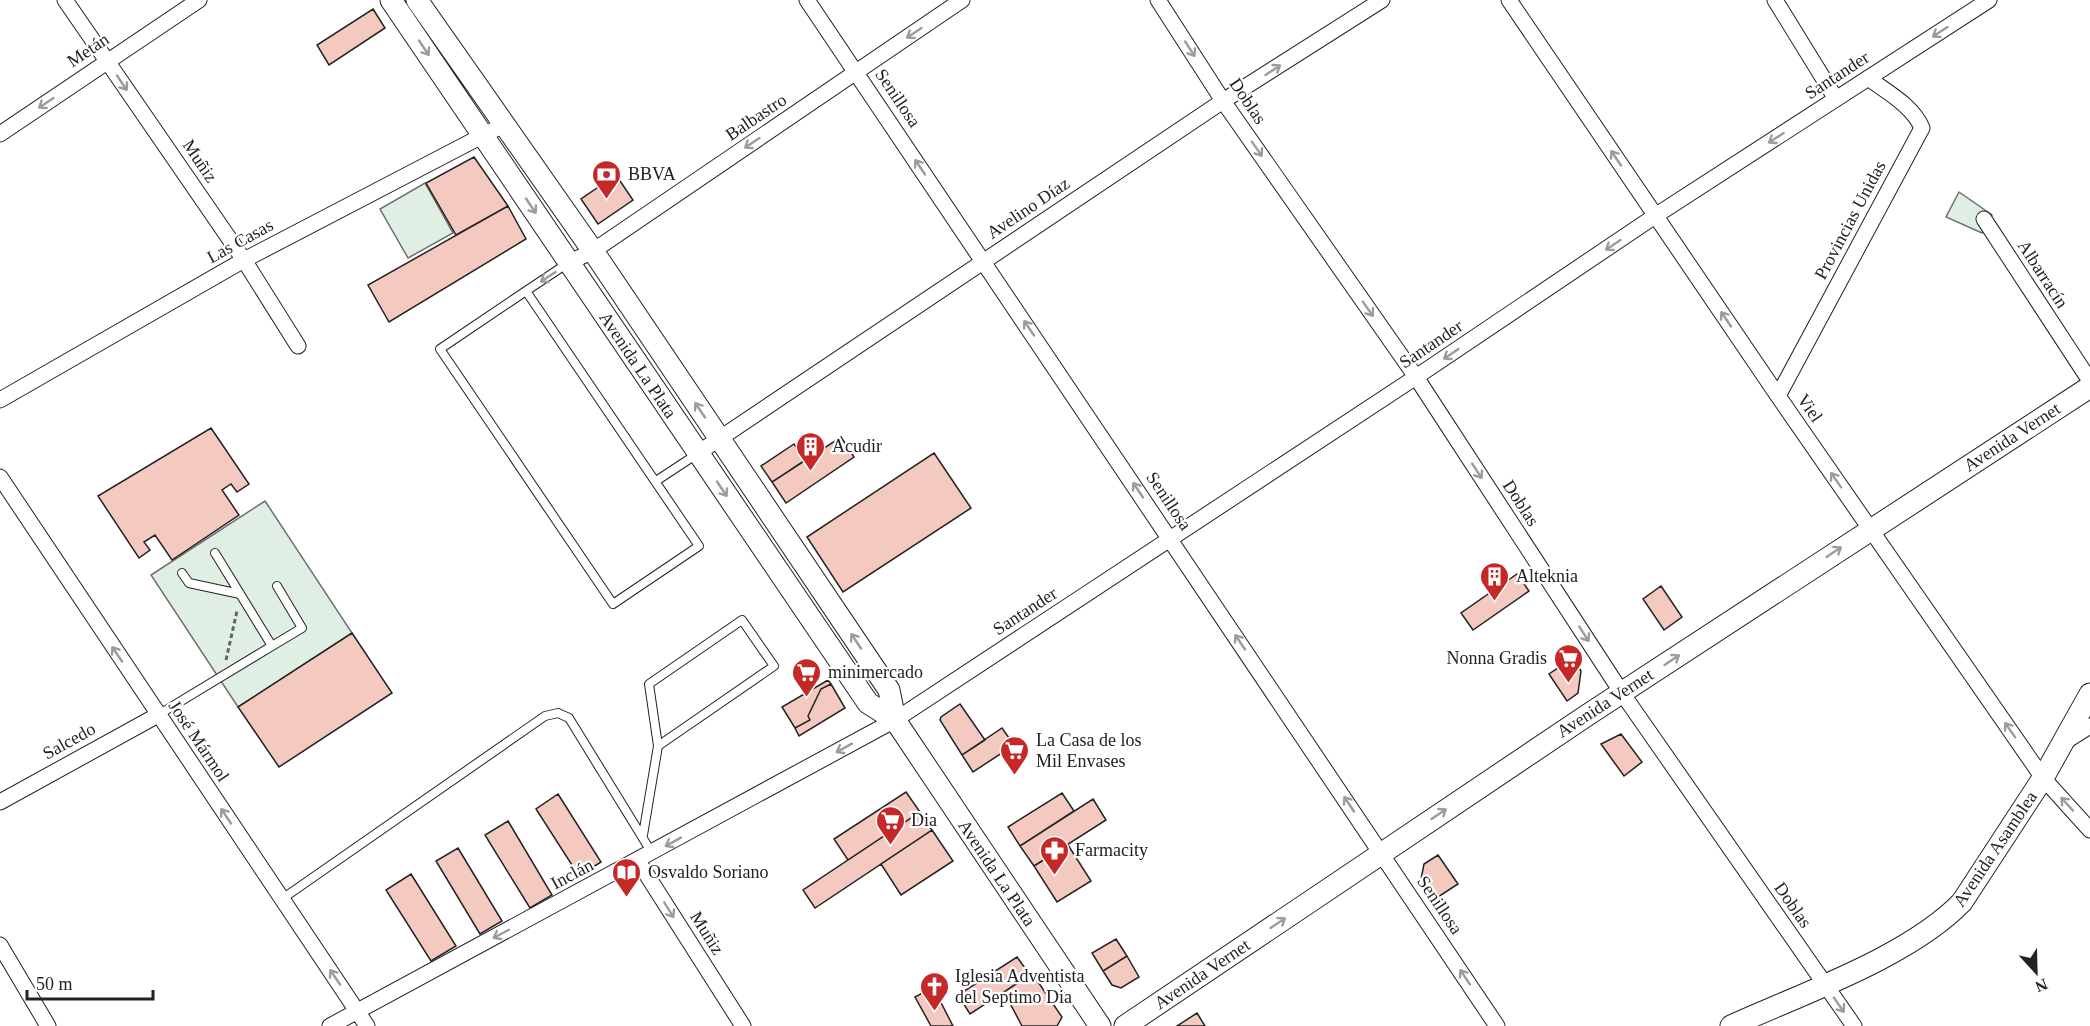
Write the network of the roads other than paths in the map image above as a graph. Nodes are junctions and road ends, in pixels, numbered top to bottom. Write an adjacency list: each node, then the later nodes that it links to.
1 (65, 0): 12 (street, Muñiz)
2 (199, 0): 12 (street, Metán)
3 (417, 0): 17 (main road, Avenida La Plata)
4 (807, 0): 13 (street, Senillosa)
5 (962, 0): 13 (street, Balbastro, one-way to 13)
6 (1158, 0): 16 (street, Doblas, one-way to 16)
7 (1382, 0): 16 (street, Avelino Díaz, one-way to 7)
8 (1509, 0): 20 (street, Viel, one-way to 8)
9 (1775, 0): 15 (street)
10 (1989, 0): 14 (street, Santander, one-way to 14)
11 (397, 2): 19 (main road, Avenida La Plata, one-way to 19)
12 (107, 61): 18 (street, Metán, one-way to 18); 23 (street, Muñiz, one-way to 23)
13 (856, 72): 22 (street, Balbastro, one-way to 22); 24 (street, Senillosa, one-way to 13)
14 (1868, 78): 15 (street, Santander); 31 (street, Provincias Unidas)
15 (1836, 99): 20 (street, Santander, one-way to 20)
16 (1223, 101): 24 (street, Avelino Díaz); 28 (street, Doblas, one-way to 28)
17 (503, 124): 19 (street, Las Casas); 22 (main road, Avenida La Plata)
18 (0, 134)
19 (483, 134): 23 (street, Las Casas); 25 (main road, Avenida La Plata, one-way to 25)
20 (1655, 216): 28 (street, Santander, one-way to 28); 31 (street, Viel, one-way to 20)
21 (1984, 219): 29 (street, Albarracín)
22 (593, 251): 25 (street, Balbastro); 33 (main road, Avenida La Plata, one-way to 22)
23 (244, 260): 27 (street, Muñiz); 32 (street, Las Casas)
24 (983, 261): 33 (street, Avelino Díaz); 38 (street, Senillosa, one-way to 24)
25 (570, 262): 26 (lane, one-way to 26); 34 (main road, Avenida La Plata)
26 (526, 291): 36 (lane); 36 (lane)
27 (298, 346)
28 (1416, 377): 38 (street, Santander); 44 (street, Doblas, one-way to 44)
29 (2090, 381)
30 (2090, 387): 37 (main road, Avenida Vernet)
31 (1778, 396): 37 (street, Viel, one-way to 31)
32 (0, 400)
33 (719, 438): 34 (street, Avelino Díaz); 47 (main road, Avenida La Plata, one-way to 33)
34 (698, 453): 36 (lane); 47 (main road, Avenida La Plata, one-way to 47)
35 (0, 477): 46 (street, José Mármol, one-way to 35)
36 (656, 481)
37 (1870, 528): 44 (main road, Avenida Vernet, one-way to 37); 51 (street, Viel, one-way to 37)
38 (1171, 539): 47 (street, Santander); 55 (street, Senillosa, one-way to 38)
39 (215, 553): 42 (lane)
40 (182, 573): 42 (lane)
41 (278, 586): 43 (lane)
42 (240, 594): 43 (lane)
43 (272, 646): 46 (lane)
44 (1622, 693): 55 (main road, Avenida Vernet, one-way to 44); 60 (street, Doblas)
45 (2090, 693): 49 (main road, Avenida Asamblea)
46 (158, 715): 52 (street, Salcedo); 58 (street, José Mármol, one-way to 46)
47 (895, 720): 56 (street, Inclán, one-way to 56); 66 (main road, Avenida La Plata)
48 (2090, 726): 49 (street)
49 (2063, 743): 51 (main road, Avenida Asamblea)
50 (658, 746): 50 (lane); 54 (lane)
51 (2043, 778): 53 (street, Viel, one-way to 51); 60 (main road, Avenida Asamblea)
52 (0, 802)
53 (2090, 830)
54 (643, 836): 56 (lane); 58 (lane)
55 (1382, 853): 67 (main road, Avenida Vernet, one-way to 55); 68 (street, Senillosa, one-way to 55)
56 (652, 854): 57 (street, Inclán)
57 (638, 861): 61 (street, Inclán, one-way to 61); 65 (street, Muñiz, one-way to 65)
58 (282, 899): 61 (street, José Mármol, one-way to 58)
59 (0, 945): 62 (street)
60 (1824, 984): 69 (main road, Avenida Asamblea); 70 (street, Doblas, one-way to 70)
61 (357, 1011): 63 (street, Inclán); 64 (street, José Mármol)
62 (48, 1026)
63 (330, 1026)
64 (367, 1026)
65 (742, 1026)
66 (1100, 1026)
67 (1125, 1026)
68 (1497, 1026)
69 (1731, 1026)
70 (1854, 1026)

